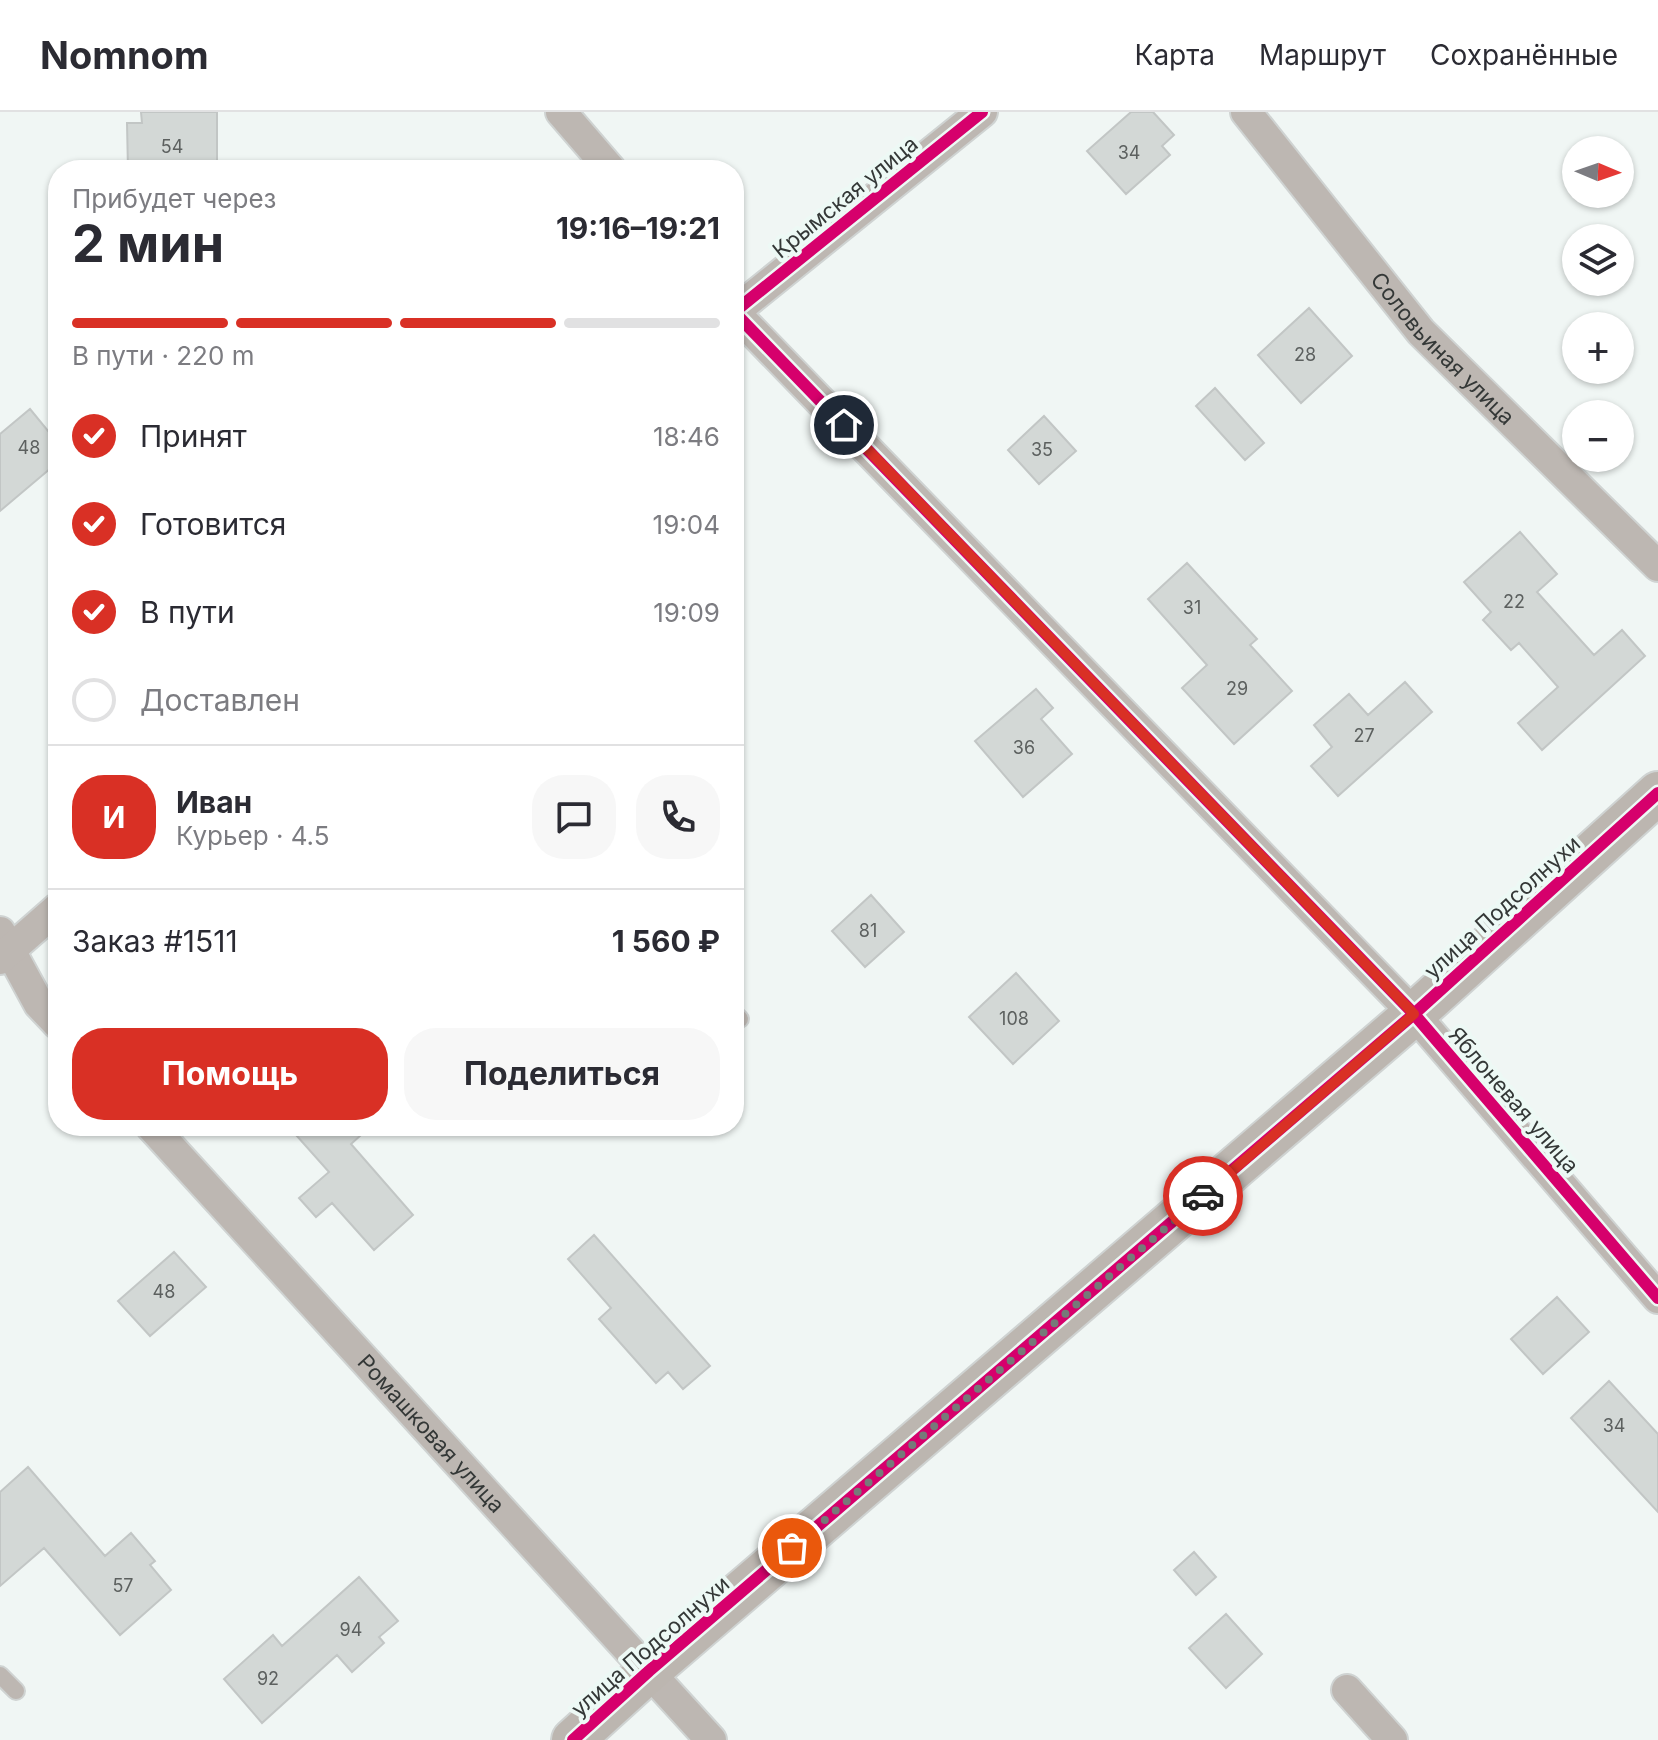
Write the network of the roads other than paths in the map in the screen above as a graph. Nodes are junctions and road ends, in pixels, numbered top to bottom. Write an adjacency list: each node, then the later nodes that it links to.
1 (561, 112): 4 (street)
2 (982, 112): 5 (street, Крымская улица)
3 (1246, 112): 7 (street, Соловьиная улица)
4 (602, 160)
5 (744, 304)
6 (744, 322): 12 (street, Яблоневая улица)
7 (1658, 566)
8 (1658, 793): 12 (street, улица Подсолнухи)
9 (48, 915): 10 (street)
10 (3, 948): 11 (street)
11 (48, 1013)
12 (1414, 1014): 14 (street, Яблоневая улица); 15 (street, улица Подсолнухи)
13 (160, 1136): 15 (street, Ромашковая улица)
14 (1658, 1298)
15 (649, 1671): 19 (street, улица Подсолнухи); 20 (street, Ромашковая улица)
16 (0, 1675): 18 (lane)
17 (1347, 1690): 21 (street)
18 (16, 1691)
19 (573, 1740)
20 (711, 1740)
21 (1392, 1740)

